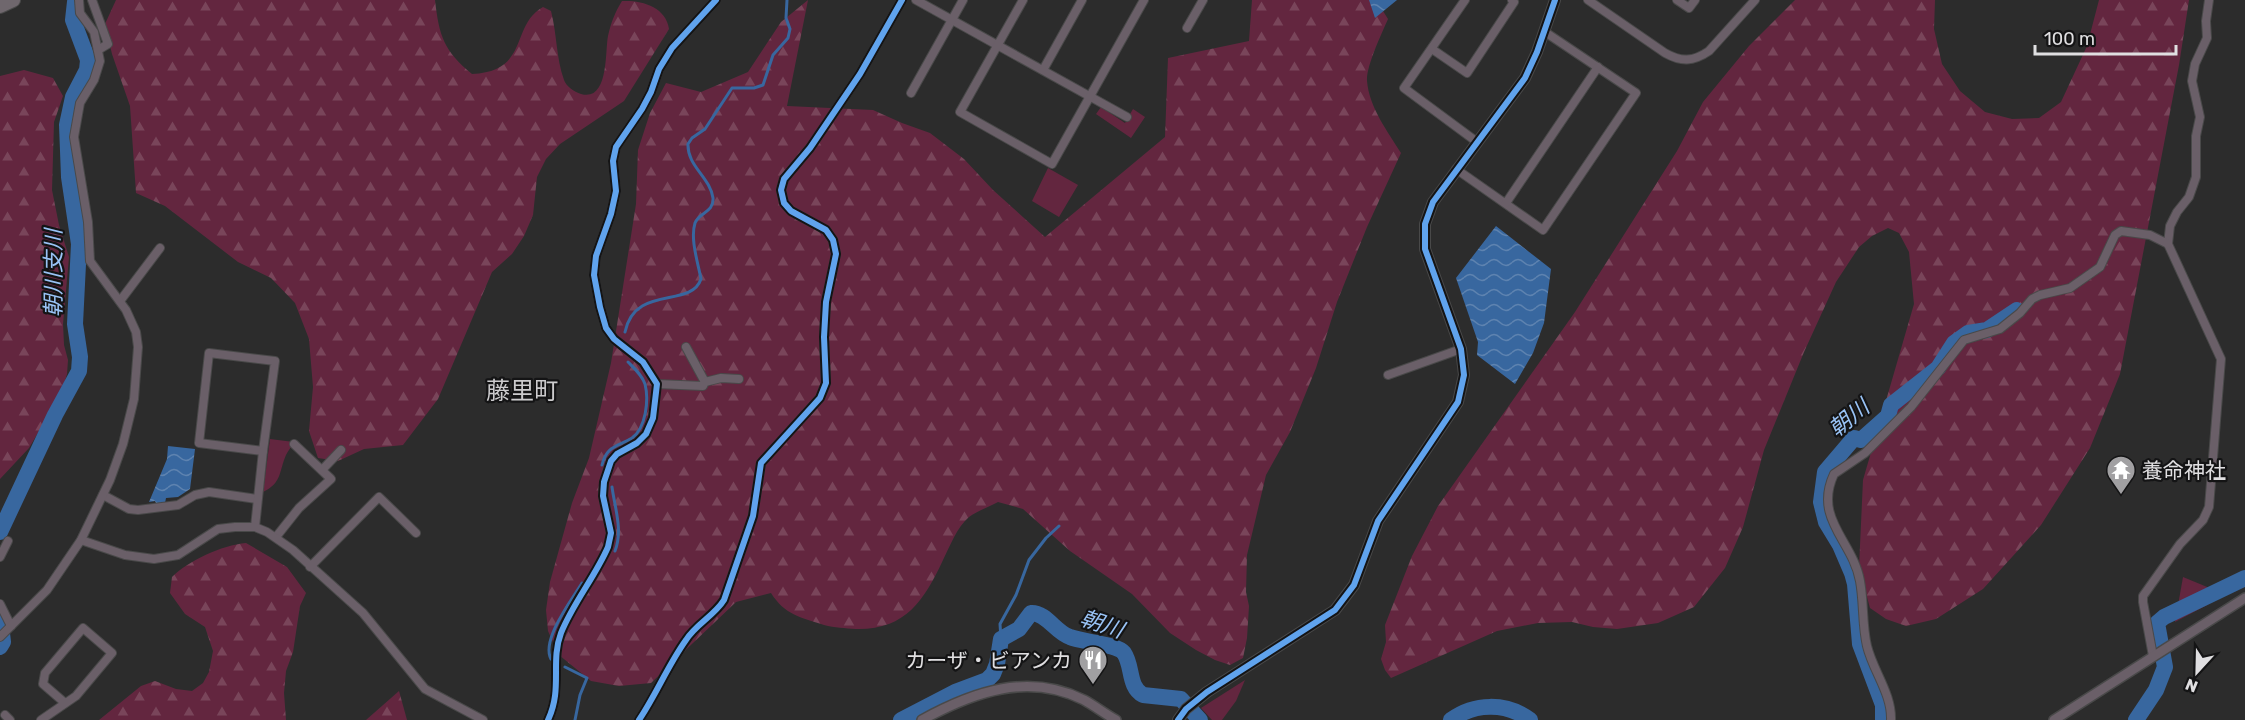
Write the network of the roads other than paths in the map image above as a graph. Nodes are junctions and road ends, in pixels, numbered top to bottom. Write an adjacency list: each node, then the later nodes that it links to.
1 (13, 0): 20 (highway)
2 (79, 0): 26 (street)
3 (92, 0): 26 (street)
4 (716, 0): 43 (street)
5 (902, 0): 65 (street)
6 (916, 0): 21 (street)
7 (963, 0): 21 (street)
8 (1023, 0): 24 (street)
9 (1082, 0): 28 (street)
10 (1144, 0): 30 (street)
11 (1203, 0): 22 (street)
12 (1465, 0): 25 (street)
13 (1512, 0): 25 (street)
14 (1555, 0): 23 (street)
15 (1677, 0): 16 (street)
16 (1695, 0)
17 (1755, 0): 19 (street)
18 (2209, 0): 35 (street)
19 (1591, 1)
20 (0, 6)
21 (951, 20): 24 (street); 29 (street)
22 (1187, 28)
23 (1545, 32): 27 (street); 32 (street)
24 (998, 45): 28 (street); 30 (street)
25 (1432, 49): 32 (street)
26 (98, 50): 37 (street)
27 (1598, 67): 34 (street); 34 (street)
28 (1043, 70): 30 (street)
29 (911, 93)
30 (1089, 96): 31 (street)
31 (1127, 117)
32 (1477, 142): 33 (street)
33 (1456, 169): 34 (street); 39 (street)
34 (1506, 203)
35 (2168, 244): 60 (street); 69 (street)
36 (160, 248): 37 (street)
37 (120, 301): 48 (street)
38 (686, 347): 42 (street)
39 (1461, 349): 40 (street); 68 (street)
40 (1388, 375)
41 (739, 379): 42 (street)
42 (705, 382): 43 (street)
43 (657, 384): 64 (street)
44 (294, 444): 47 (street)
45 (263, 450): 45 (street); 49 (street)
46 (341, 450): 47 (street)
47 (322, 470): 52 (street)
48 (103, 495): 49 (street); 53 (street)
49 (257, 499): 50 (street)
50 (255, 527): 52 (street); 53 (street)
51 (416, 533): 56 (street)
52 (276, 537): 56 (street)
53 (81, 540): 59 (street)
54 (8, 541): 55 (street)
55 (0, 556)
56 (310, 567): 63 (street)
57 (2245, 598): 60 (street)
58 (0, 603): 59 (street)
59 (6, 631)
60 (2157, 653): 70 (street)
61 (65, 703): 61 (street); 62 (street)
62 (41, 720)
63 (483, 720)
64 (548, 720)
65 (639, 720)
66 (922, 720): 67 (street)
67 (1116, 720)
68 (1178, 720)
69 (1891, 720)
70 (2054, 720)

